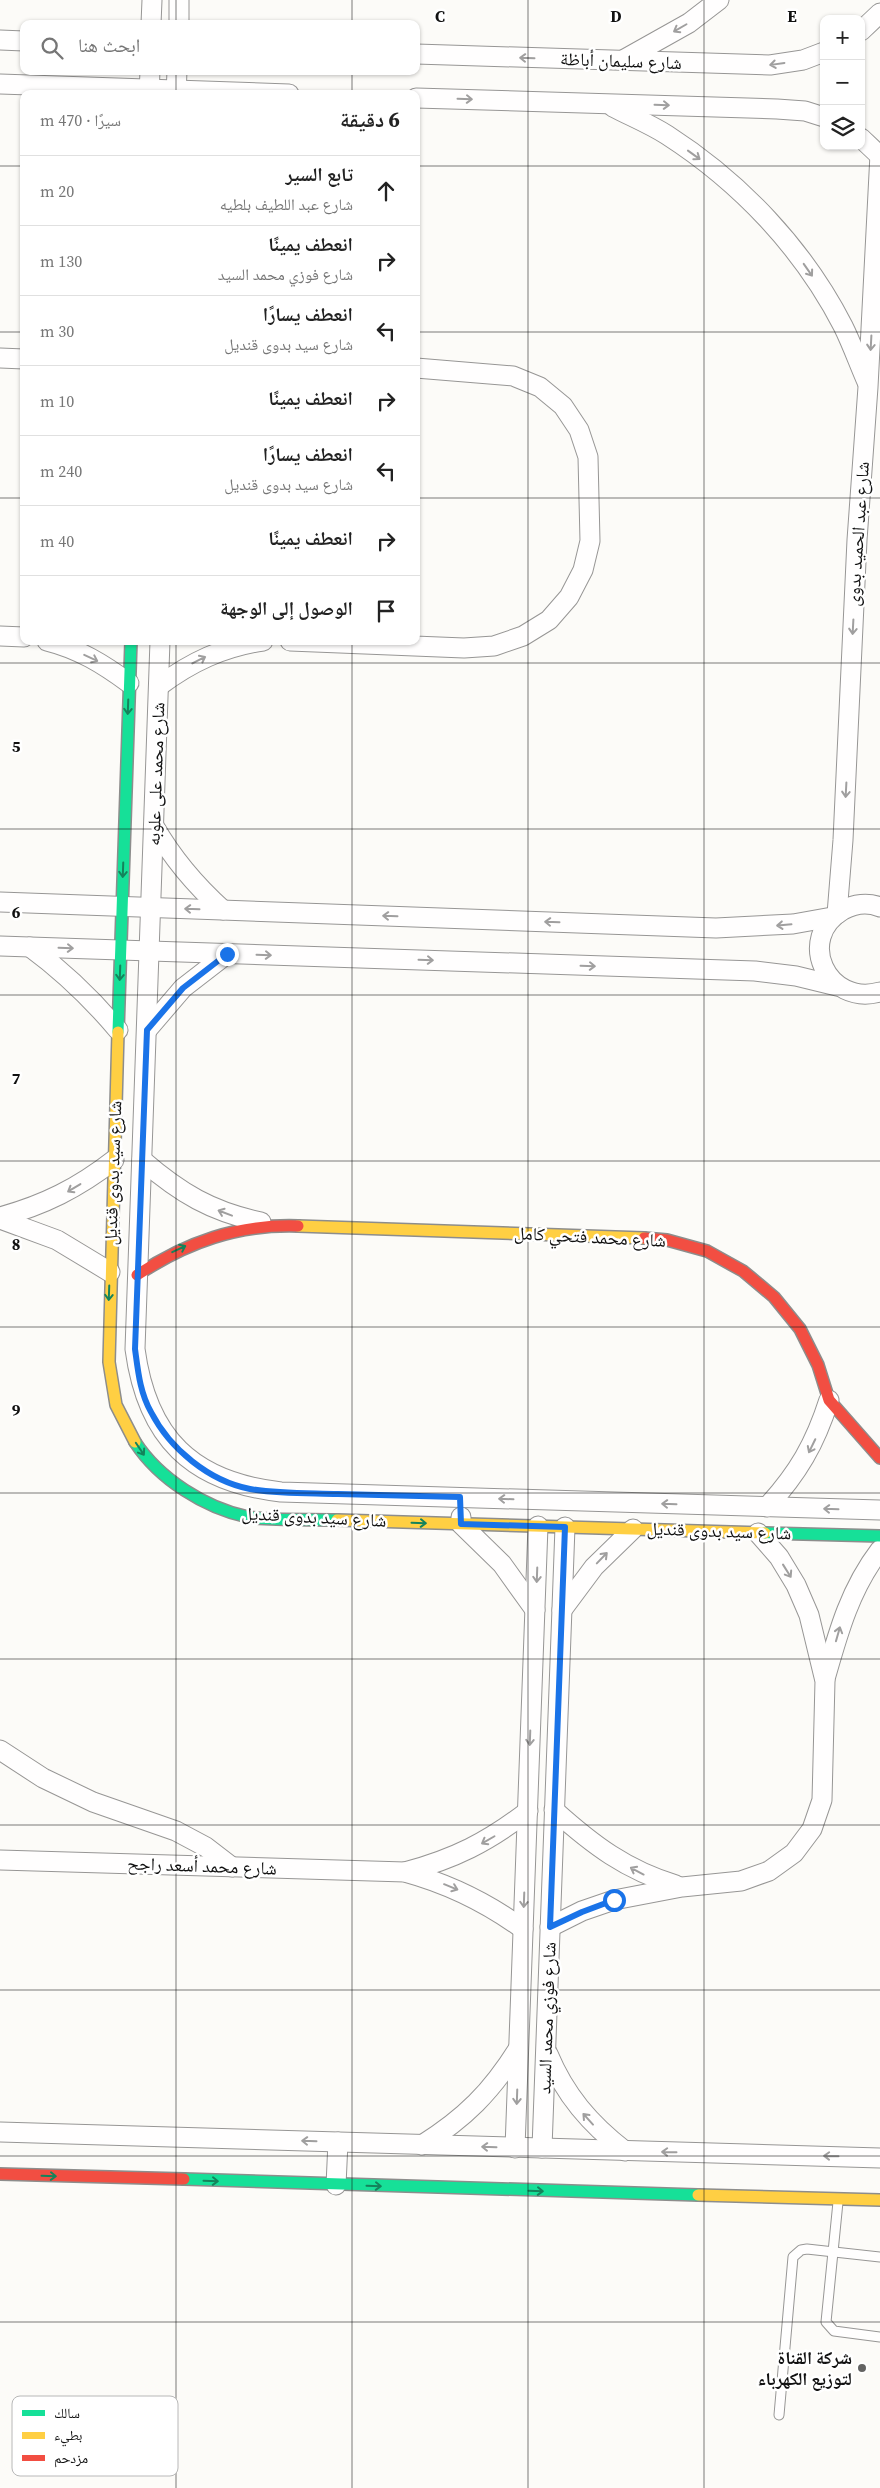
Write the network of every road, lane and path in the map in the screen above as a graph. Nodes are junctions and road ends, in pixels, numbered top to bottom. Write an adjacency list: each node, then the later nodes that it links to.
1 (152, 0): 5 (street)
2 (179, 0): 6 (street)
3 (719, 0): 12 (street, one-way to 12)
4 (880, 13): 7 (street)
5 (151, 20)
6 (179, 20)
7 (865, 27)
8 (0, 40): 9 (street)
9 (20, 41)
10 (420, 54): 12 (street, شارع سليمان أباظة, one-way to 10)
11 (820, 54): 12 (street, شارع سليمان أباظة, one-way to 12)
12 (622, 61)
13 (177, 75): 17 (street)
14 (0, 84): 15 (street)
15 (149, 85): 16 (street)
16 (168, 90)
17 (176, 90)
18 (420, 98): 19 (street, one-way to 19)
19 (607, 104): 20 (street, one-way to 20); 24 (street, one-way to 24)
20 (820, 116)
21 (865, 142): 22 (street)
22 (880, 155): 24 (street, شارع عبد الحميد بدوى, one-way to 24)
23 (420, 368): 31 (street)
24 (868, 387): 40 (street, شارع عبد الحميد بدوى, one-way to 40)
25 (0, 636): 26 (street)
26 (20, 637)
27 (62, 645): 32 (street, one-way to 32)
28 (131, 645): 32 (street, شارع محمد على علوبه)
29 (160, 645): 33 (street, شارع محمد على علوبه)
30 (238, 645): 33 (street, one-way to 30)
31 (389, 645)
32 (129, 684): 36 (street, شارع محمد على علوبه, one-way to 36)
33 (159, 686): 34 (street, شارع محمد على علوبه)
34 (154, 826): 38 (street, شارع محمد على علوبه); 39 (street)
35 (0, 902): 36 (street)
36 (122, 907): 38 (street); 43 (street, شارع سيد بدوى قنديل)
37 (880, 907): 40 (street)
38 (151, 908): 39 (street, one-way to 38); 44 (street, شارع سيد بدوى قنديل)
39 (223, 910): 40 (street, one-way to 39)
40 (834, 916): 46 (street)
41 (0, 946): 42 (street)
42 (30, 947): 43 (street, one-way to 43); 48 (street)
43 (120, 950): 44 (street); 48 (street, شارع سيد بدوى قنديل, one-way to 48)
44 (150, 951): 45 (street); 49 (street, شارع سيد بدوى قنديل)
45 (227, 954): 46 (street, one-way to 46); 49 (street)
46 (837, 986): 47 (street)
47 (877, 997)
48 (118, 1030): 50 (street, شارع سيد بدوى قنديل)
49 (147, 1030): 51 (street, شارع سيد بدوى قنديل)
50 (114, 1160): 52 (street, one-way to 52); 54 (street, شارع سيد بدوى قنديل)
51 (142, 1160): 53 (street, شارع محمد فتحي كامل, one-way to 51); 55 (street, شارع سيد بدوى قنديل)
52 (0, 1218): 54 (street)
53 (272, 1225): 55 (street, شارع محمد فتحي كامل, one-way to 53); 56 (street, شارع محمد فتحي كامل)
54 (110, 1272): 61 (street, شارع سيد بدوى قنديل, one-way to 61)
55 (138, 1275): 58 (street, شارع سيد بدوى قنديل)
56 (829, 1400): 57 (street, شارع محمد فتحي كامل); 59 (street, one-way to 59)
57 (880, 1458)
58 (460, 1497): 59 (street, شارع سيد بدوى قنديل, one-way to 58); 61 (street)
59 (768, 1506): 60 (street, شارع سيد بدوى قنديل, one-way to 59)
60 (880, 1510)
61 (461, 1524): 62 (street, شارع سيد بدوى قنديل); 68 (street)
62 (538, 1526): 63 (street, شارع سيد بدوى قنديل); 68 (street, شارع فوزي محمد السيد, one-way to 68)
63 (565, 1527): 64 (street, شارع سيد بدوى قنديل); 69 (street, شارع فوزي محمد السيد)
64 (633, 1529): 65 (street, شارع سيد بدوى قنديل); 69 (street, one-way to 64)
65 (758, 1533): 66 (street, شارع سيد بدوى قنديل); 70 (street, one-way to 70)
66 (880, 1536)
67 (880, 1550): 70 (street, one-way to 67)
68 (535, 1610): 73 (street, شارع فوزي محمد السيد, one-way to 73)
69 (562, 1611): 72 (street, شارع فوزي محمد السيد)
70 (825, 1681): 77 (street)
71 (0, 1750): 75 (street)
72 (554, 1810): 77 (street, one-way to 72); 78 (street, شارع فوزي محمد السيد)
73 (528, 1811): 76 (street, شارع محمد أسعد راجح, one-way to 76); 79 (street, شارع فوزي محمد السيد, one-way to 79)
74 (0, 1860): 75 (street, شارع محمد أسعد راجح)
75 (232, 1867): 76 (street, شارع محمد أسعد راجح)
76 (405, 1872): 79 (street, شارع محمد أسعد راجح, one-way to 79)
77 (682, 1887): 78 (street)
78 (550, 1927): 81 (street, شارع فوزي محمد السيد)
79 (523, 1929): 80 (street, شارع فوزي محمد السيد)
80 (519, 2048): 84 (street); 85 (street, شارع فوزي محمد السيد, one-way to 85)
81 (546, 2048): 86 (street, شارع فوزي محمد السيد); 87 (street, one-way to 81)
82 (0, 2132): 83 (street, one-way to 82)
83 (338, 2142): 84 (street); 90 (street)
84 (422, 2145): 85 (street, one-way to 84)
85 (515, 2148): 86 (street)
86 (542, 2148): 87 (street)
87 (625, 2151): 88 (street, one-way to 87)
88 (880, 2158)
89 (0, 2174): 90 (street, one-way to 90)
90 (336, 2185): 91 (street, one-way to 91)
91 (838, 2199): 92 (street); 93 (lane)
92 (880, 2200)
93 (834, 2252): 94 (lane); 95 (lane); 96 (lane)
94 (880, 2257)
95 (880, 2337)
96 (780, 2415)

